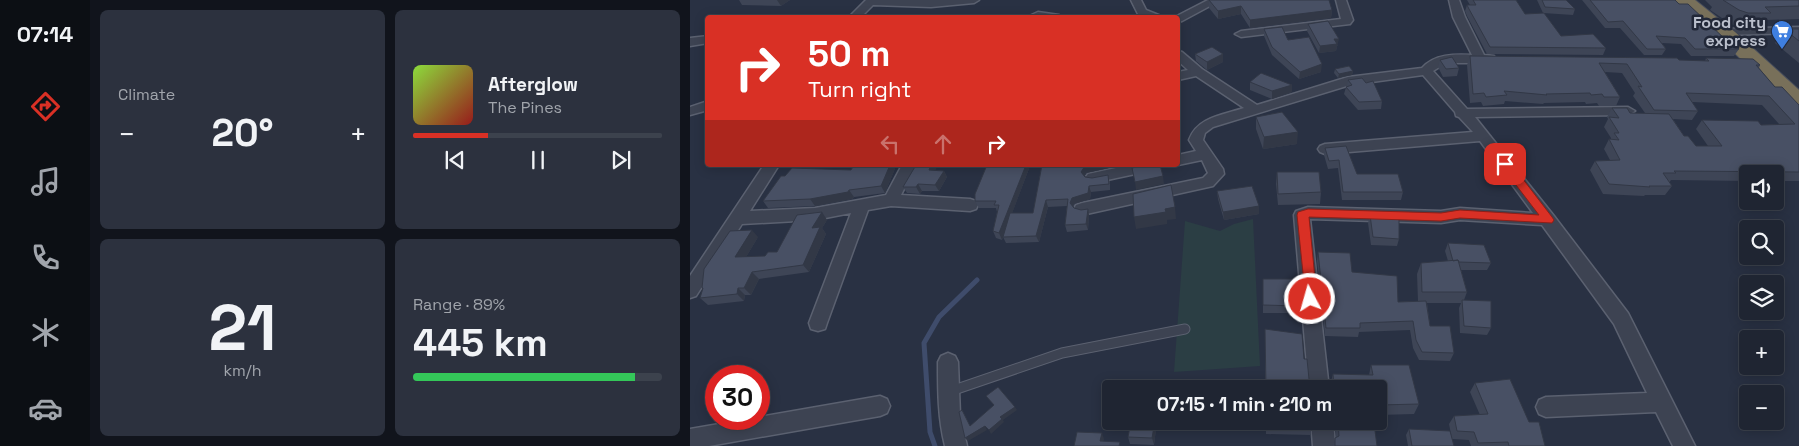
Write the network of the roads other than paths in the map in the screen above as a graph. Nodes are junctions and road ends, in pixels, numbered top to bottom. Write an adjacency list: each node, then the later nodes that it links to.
1 (974, 0): 8 (street)
2 (1136, 0): 13 (street)
3 (1216, 0): 14 (street)
4 (1341, 0): 17 (street)
5 (1454, 0): 21 (street)
6 (1684, 0): 16 (highway)
7 (1695, 0): 16 (highway)
8 (871, 1): 10 (street)
9 (1047, 11): 11 (street); 12 (street)
10 (855, 15)
11 (1037, 15)
12 (1054, 15)
13 (1152, 15)
14 (1180, 18)
15 (1799, 30): 16 (street)
16 (1729, 32): 26 (highway); 27 (highway)
17 (1241, 34)
18 (705, 40): 19 (street)
19 (690, 42)
20 (1180, 57): 24 (street)
21 (1480, 59): 22 (street); 23 (street)
22 (1500, 59)
23 (1426, 71): 29 (street); 32 (street)
24 (1198, 72): 25 (street); 29 (street)
25 (1180, 76)
26 (1799, 91)
27 (1799, 102)
28 (705, 106): 30 (street)
29 (1256, 110): 35 (street)
30 (690, 111)
31 (1628, 111): 32 (street)
32 (1461, 113): 33 (street)
33 (1484, 136): 34 (street); 46 (street)
34 (1325, 149)
35 (1207, 154): 36 (street); 44 (street)
36 (1180, 160)
37 (771, 167): 45 (street)
38 (908, 167): 41 (street)
39 (1145, 167): 40 (street)
40 (1093, 178)
41 (891, 200): 42 (street); 43 (street)
42 (862, 205): 45 (street); 48 (street)
43 (970, 205)
44 (1082, 209)
45 (737, 218): 47 (street)
46 (1548, 220): 51 (street); 53 (street)
47 (690, 291)
48 (818, 323)
49 (1186, 329): 52 (lane)
50 (948, 362): 52 (street)
51 (1318, 380)
52 (948, 392): 58 (street)
53 (1661, 402): 55 (street); 60 (street)
54 (880, 406): 57 (street)
55 (1546, 407)
56 (1323, 430): 59 (street)
57 (690, 439)
58 (956, 446)
59 (1324, 446)
60 (1684, 446)

